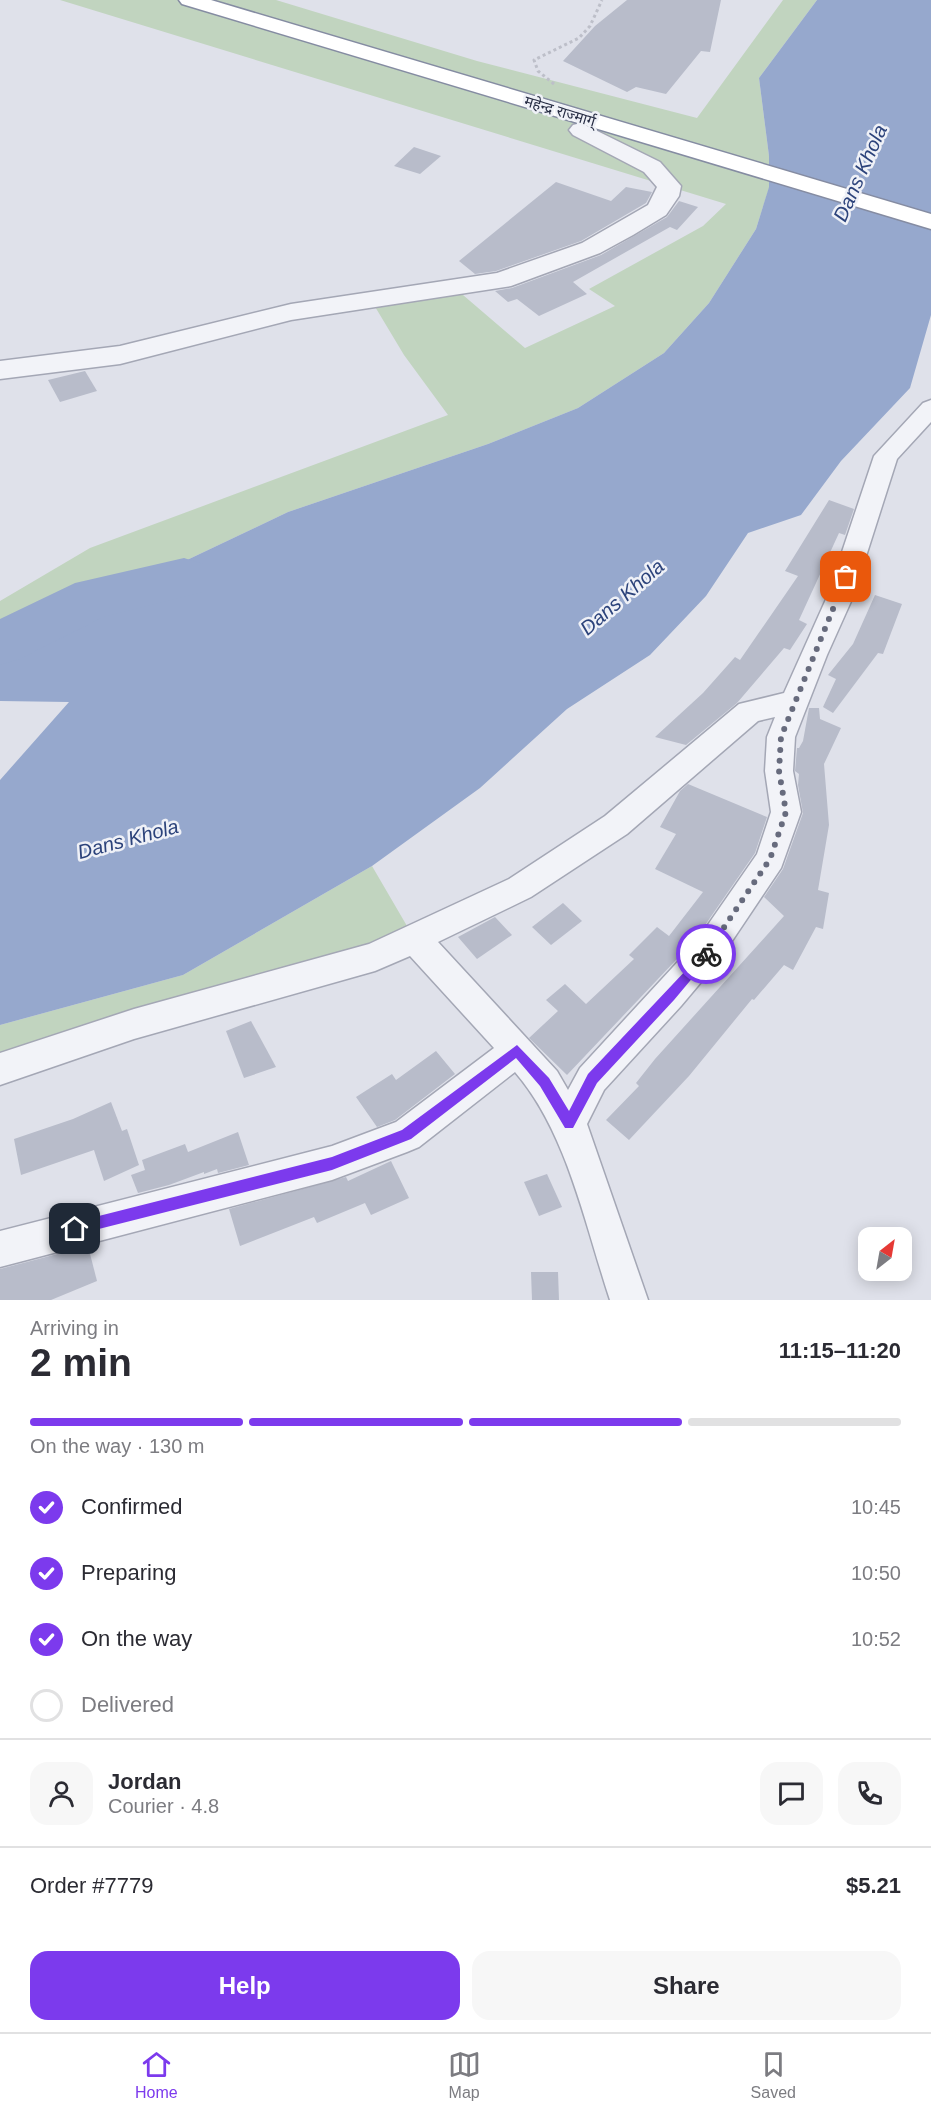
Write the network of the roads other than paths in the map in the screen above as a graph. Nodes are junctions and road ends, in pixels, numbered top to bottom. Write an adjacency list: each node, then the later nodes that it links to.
1 (189, 0): 2 (highway, महेन्द्र राज्मार्ग्)
2 (577, 122): 3 (highway, महेन्द्र राज्मार्ग्); 4 (street)
3 (931, 222)
4 (0, 370)
5 (931, 408): 6 (street)
6 (795, 701): 7 (street); 10 (street)
7 (414, 938): 8 (street); 9 (street)
8 (517, 1050): 10 (street); 11 (street)
9 (0, 1069)
10 (569, 1124): 12 (street)
11 (0, 1249)
12 (629, 1300)

